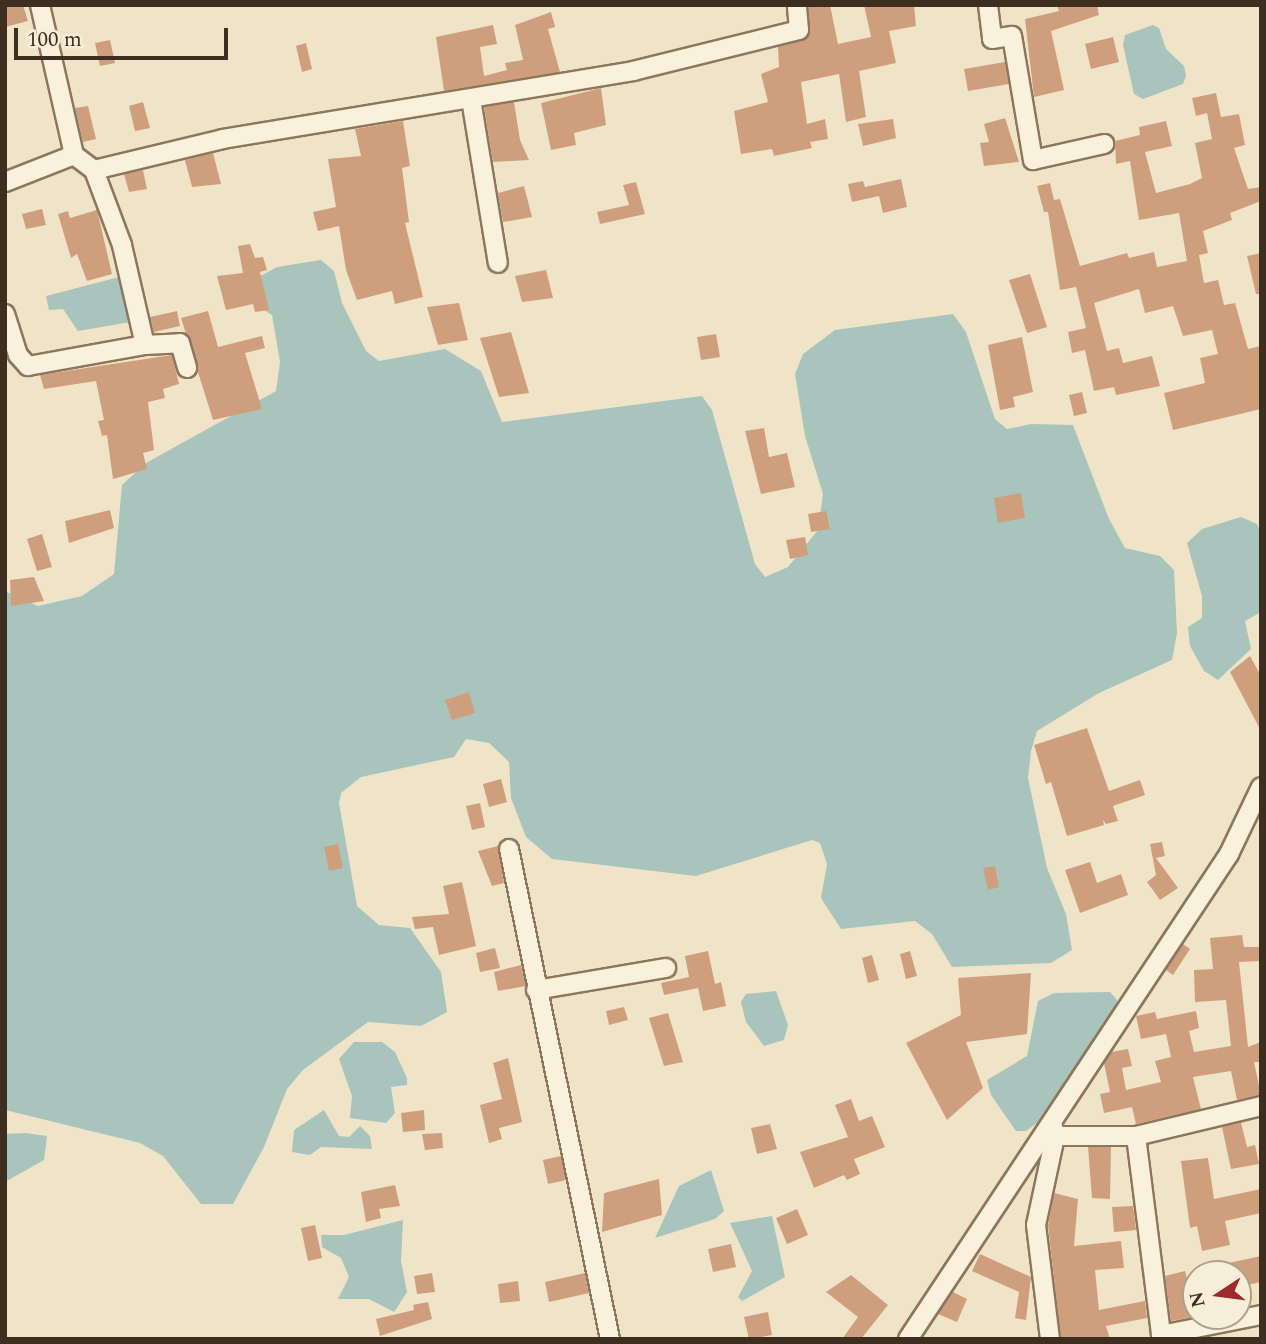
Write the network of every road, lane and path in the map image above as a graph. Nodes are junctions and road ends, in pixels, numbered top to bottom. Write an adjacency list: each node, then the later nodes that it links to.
1 (40, 5): 6 (street)
2 (797, 5): 4 (street)
3 (988, 5): 5 (street)
4 (471, 99): 7 (street); 9 (street)
5 (1104, 144)
6 (74, 155): 7 (street); 8 (street)
7 (94, 170): 11 (street)
8 (5, 182)
9 (498, 263)
10 (5, 314): 11 (street)
11 (145, 345): 12 (street)
12 (187, 368)
13 (1261, 786): 18 (street)
14 (509, 849): 16 (street)
15 (666, 968): 16 (street)
16 (536, 990): 21 (street)
17 (1261, 1106): 19 (street)
18 (1054, 1129): 19 (street); 22 (street); 23 (street)
19 (1136, 1136): 20 (street)
20 (1261, 1315)
21 (610, 1339)
22 (908, 1339)
23 (1050, 1339)

